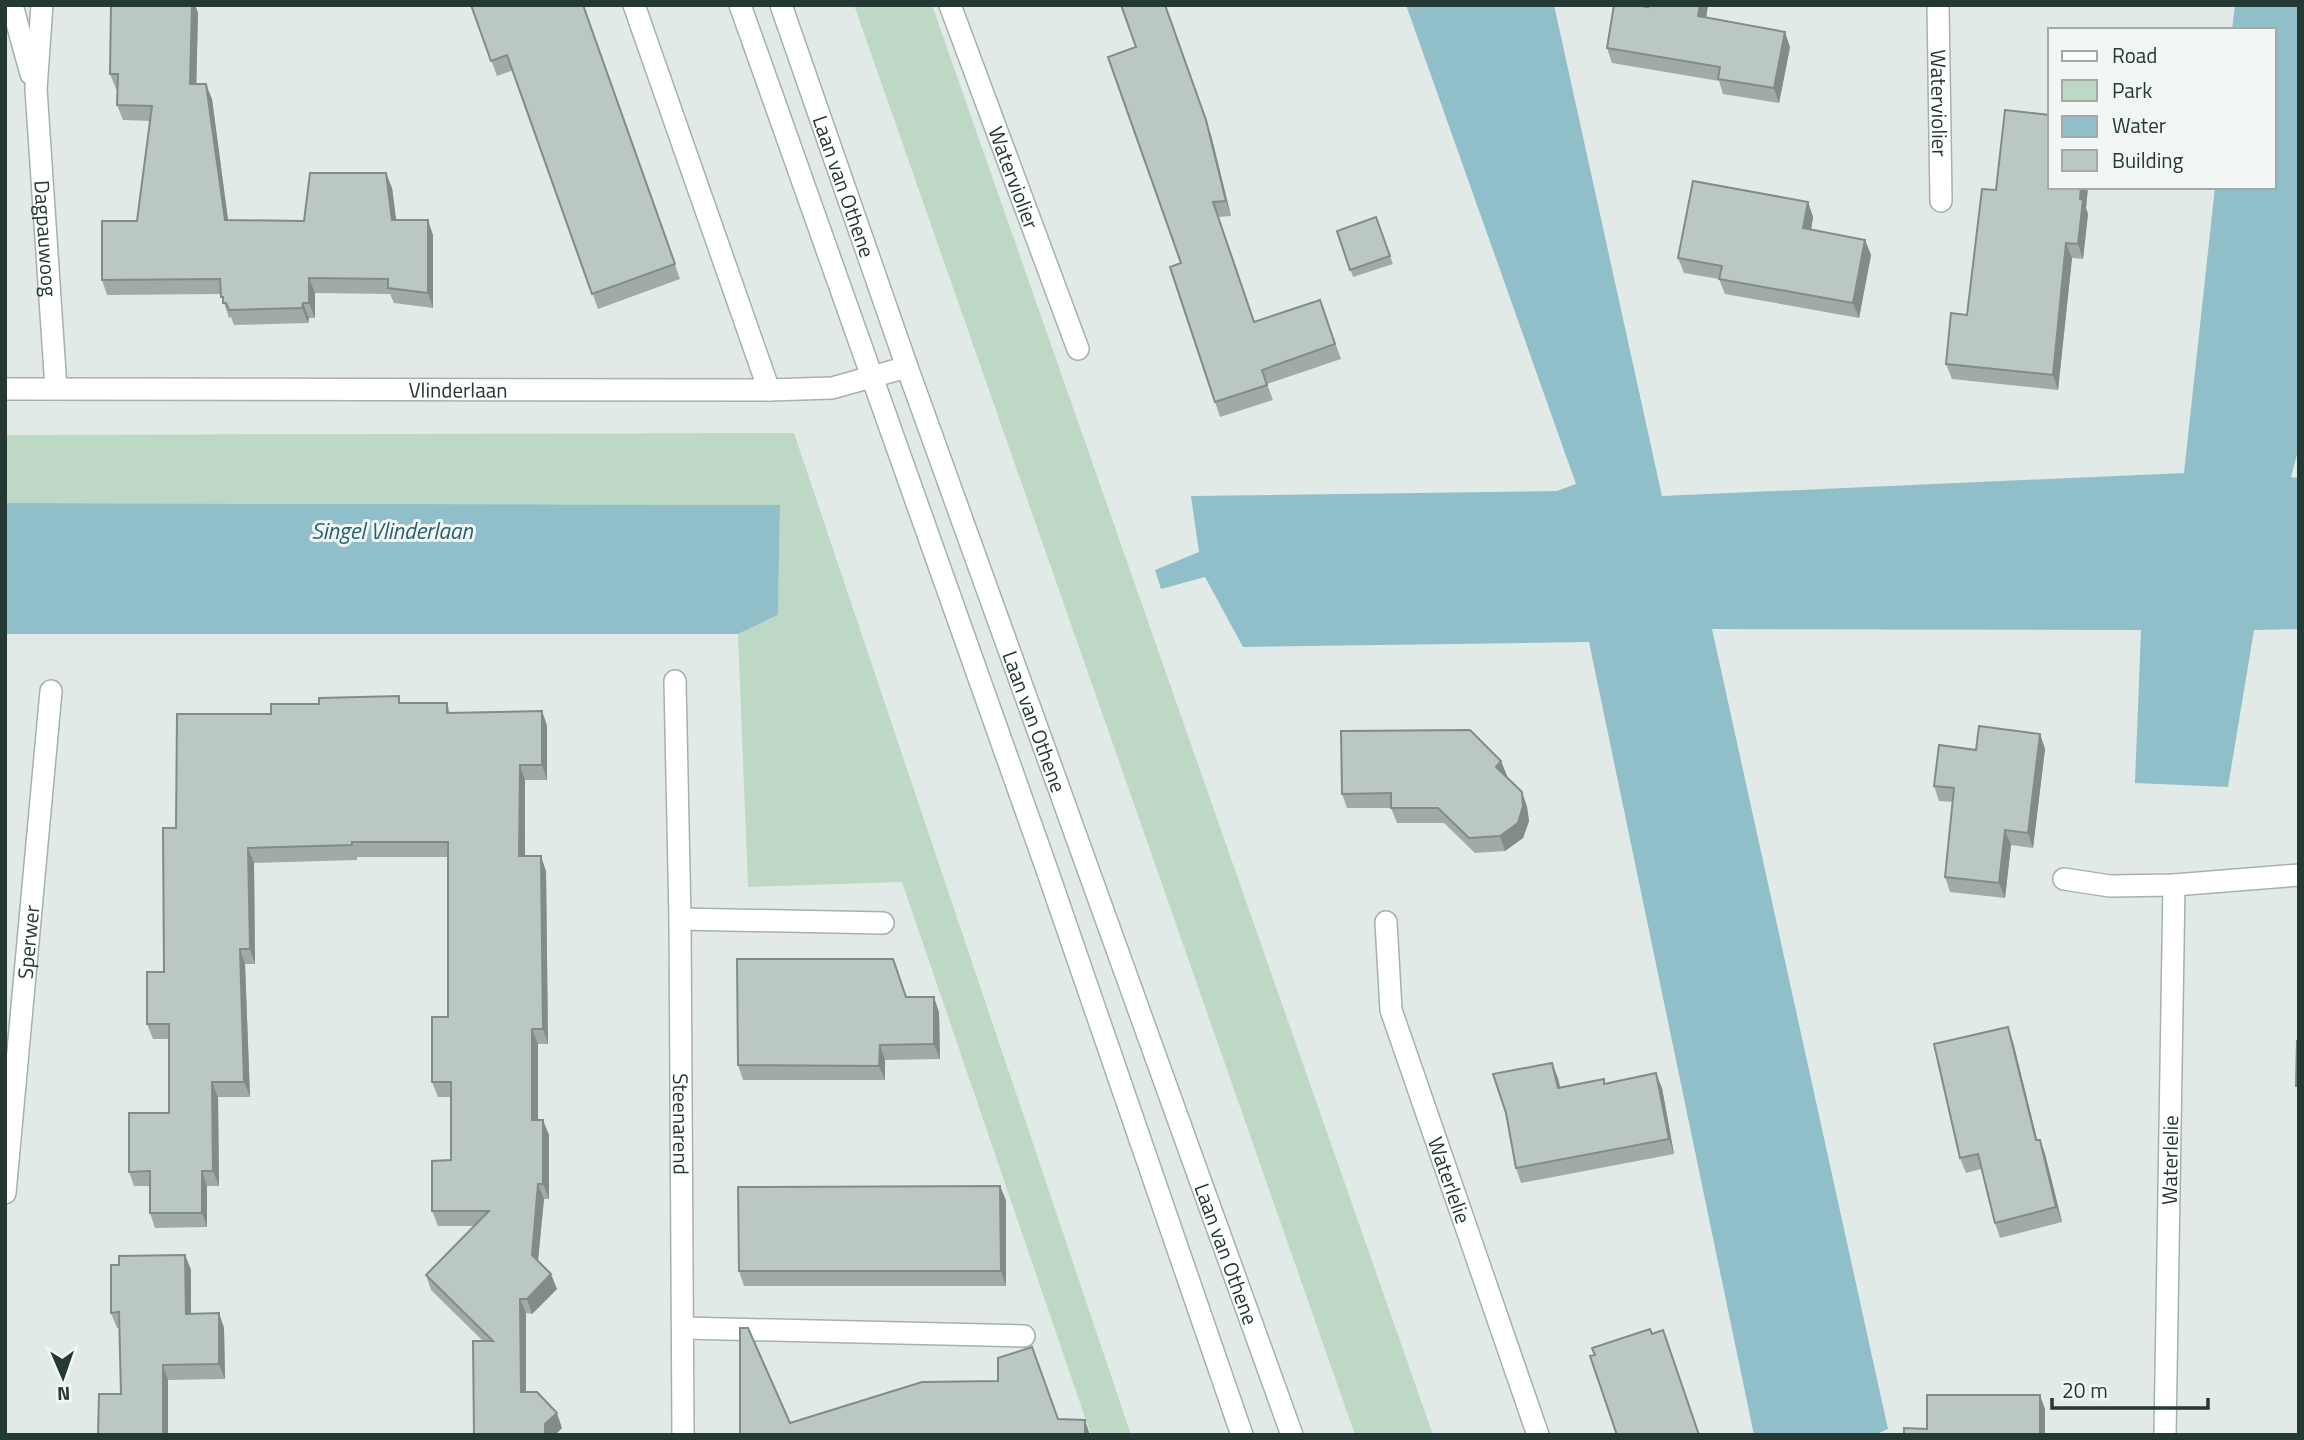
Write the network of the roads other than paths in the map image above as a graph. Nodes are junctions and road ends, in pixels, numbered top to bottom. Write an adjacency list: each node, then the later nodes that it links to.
1 (12, 5): 8 (street, Dagpauwoog)
2 (42, 5): 8 (street, Dagpauwoog)
3 (634, 5): 15 (street)
4 (740, 5): 12 (street, Laan van Othene)
5 (781, 5): 11 (street, Laan van Othene)
6 (950, 5): 10 (street, Waterviolier)
7 (1938, 5): 9 (street, Waterviolier)
8 (36, 89): 13 (street, Dagpauwoog)
9 (1941, 201)
10 (1078, 349)
11 (907, 367): 12 (street, Vlinderlaan); 29 (street, Laan van Othene)
12 (872, 377): 15 (street, Vlinderlaan); 28 (street, Laan van Othene)
13 (56, 388): 14 (street, Vlinderlaan); 15 (street, Vlinderlaan)
14 (5, 389)
15 (769, 390)
16 (675, 681): 21 (street, Steenarend)
17 (51, 691): 24 (street, Sperwer)
18 (2299, 875): 20 (street)
19 (2064, 879): 20 (street)
20 (2174, 886): 31 (street, Waterlelie)
21 (680, 919): 23 (street); 25 (street, Steenarend)
22 (1386, 922): 30 (street, Waterlelie)
23 (883, 923)
24 (5, 1193)
25 (684, 1328): 26 (street); 27 (street, Steenarend)
26 (1024, 1336)
27 (683, 1435)
28 (1242, 1435)
29 (1292, 1435)
30 (1538, 1435)
31 (2165, 1435)

